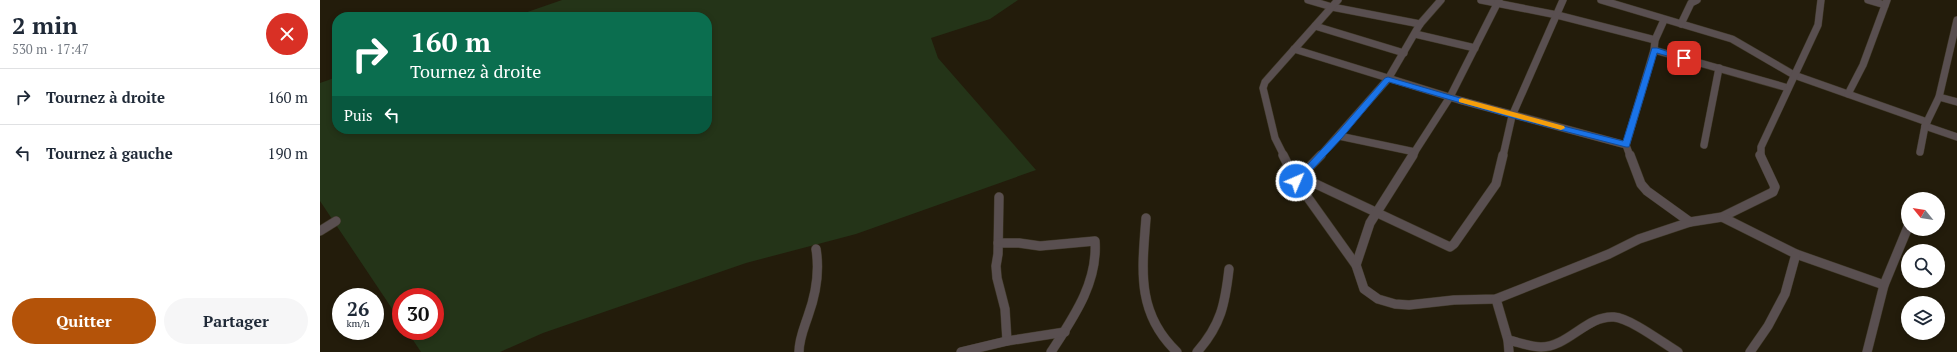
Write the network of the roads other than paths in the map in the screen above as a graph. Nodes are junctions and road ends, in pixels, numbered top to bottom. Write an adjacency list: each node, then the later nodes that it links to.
1 (1308, 0): 12 (street)
2 (1338, 0): 12 (street)
3 (1441, 0): 16 (street)
4 (1481, 0): 10 (street)
5 (1563, 0): 13 (street)
6 (1601, 0): 14 (street)
7 (1697, 0): 17 (street)
8 (1821, 0): 27 (street)
9 (1868, 0): 11 (street)
10 (1499, 1): 13 (street); 22 (street)
11 (1886, 3): 30 (street)
12 (1332, 7): 16 (street); 18 (street)
13 (1557, 15): 21 (street); 34 (street)
14 (1664, 20): 17 (street); 21 (street)
15 (1957, 20): 19 (street)
16 (1420, 24): 20 (street)
17 (1681, 24): 27 (street)
18 (1315, 26): 23 (street); 25 (street)
19 (1955, 33): 32 (street)
20 (1415, 34): 22 (street); 25 (street)
21 (1655, 40): 24 (street)
22 (1475, 48): 31 (street)
23 (1294, 49): 28 (street); 42 (street)
24 (1654, 50): 26 (street); 38 (street)
25 (1404, 52): 28 (street)
26 (1719, 68): 29 (street); 39 (street)
27 (1794, 75): 29 (street); 30 (street)
28 (1388, 79): 31 (street); 36 (street)
29 (1788, 88): 45 (street)
30 (1848, 94): 35 (street)
31 (1450, 97): 34 (street); 40 (street)
32 (1939, 97): 33 (street); 35 (street)
33 (1957, 102)
34 (1512, 116): 38 (street); 44 (street)
35 (1926, 124): 37 (street); 41 (street)
36 (1339, 136): 40 (street); 42 (street)
37 (1957, 137)
38 (1626, 145): 48 (street)
39 (1704, 145)
40 (1415, 152): 44 (street)
41 (1920, 152)
42 (1299, 179): 44 (street); 54 (street)
43 (999, 197): 51 (street)
44 (1375, 214): 54 (street)
45 (1722, 217): 48 (street); 53 (street)
46 (1146, 218): 64 (street)
47 (336, 220): 49 (street)
48 (1690, 222): 57 (street)
49 (320, 231)
50 (1904, 236): 56 (street)
51 (998, 243): 58 (street); 60 (street)
52 (816, 249): 61 (street)
53 (1796, 254): 56 (street); 68 (street)
54 (1356, 265): 57 (street)
55 (1228, 269): 65 (street)
56 (1884, 285): 69 (street)
57 (1496, 299): 59 (street)
58 (1065, 332): 60 (street); 63 (street)
59 (1508, 340): 66 (street); 67 (street)
60 (1007, 341): 62 (street)
61 (799, 352)
62 (961, 352)
63 (1051, 352)
64 (1177, 352)
65 (1197, 352)
66 (1509, 352)
67 (1678, 352)
68 (1750, 352)
69 (1867, 352)

